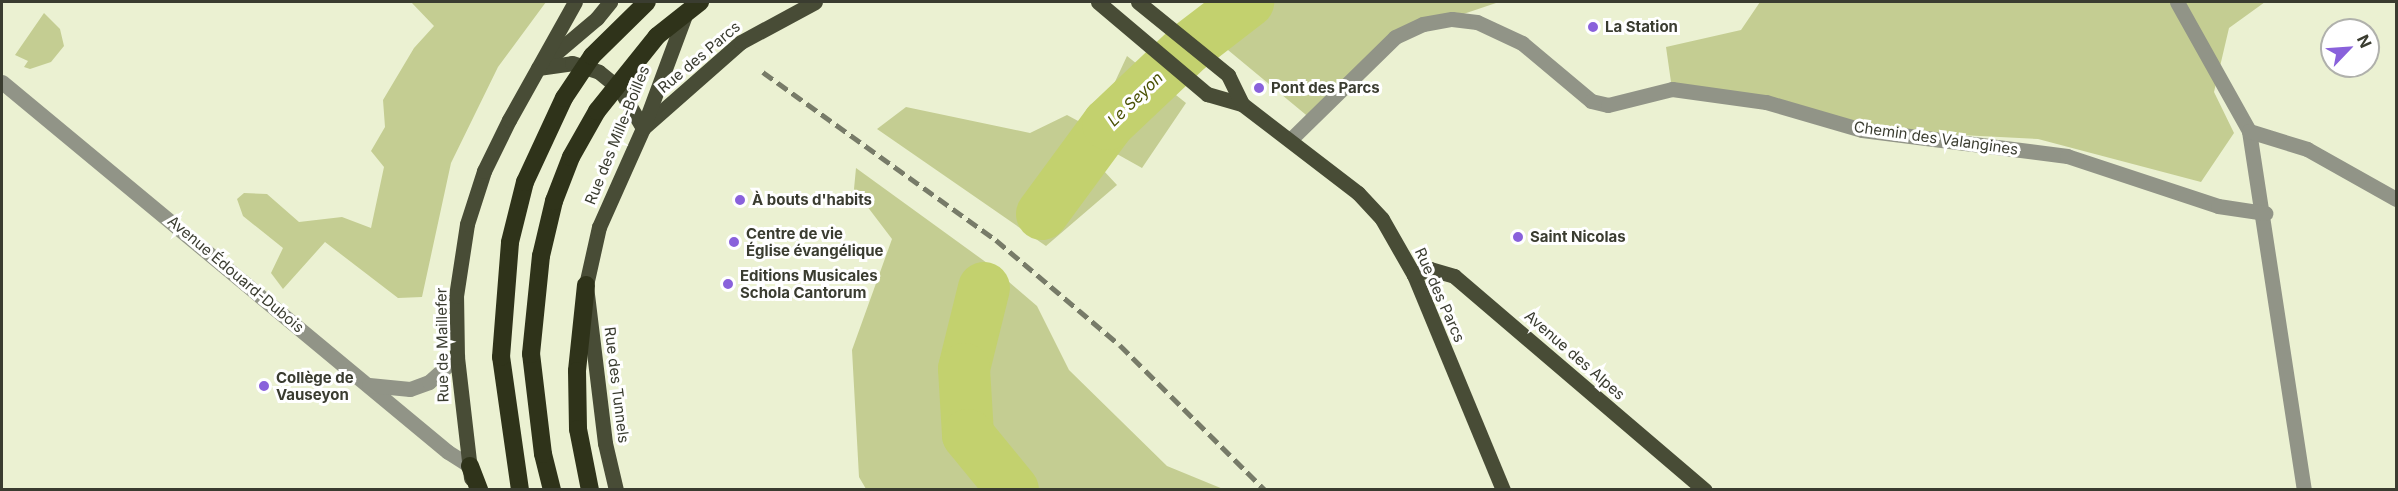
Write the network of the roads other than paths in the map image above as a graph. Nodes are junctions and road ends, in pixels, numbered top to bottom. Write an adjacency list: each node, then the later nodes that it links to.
1 (574, 2): 10 (main road, Rue de Maillefer)
2 (610, 2): 10 (main road)
3 (647, 2): 25 (highway, bridge)
4 (692, 2): 13 (main road, Rue des Mille-Boilles)
5 (700, 2): 26 (highway, bridge)
6 (815, 2): 13 (main road, Rue des Parcs)
7 (1098, 2): 12 (main road, Rue des Parcs)
8 (1138, 2): 12 (main road, Rue des Parcs)
9 (2177, 2): 14 (street)
10 (538, 68): 13 (main road); 20 (main road, Rue de Maillefer)
11 (2, 82): 21 (street, Avenue Édouard-Dubois)
12 (1242, 104): 15 (main road, Rue des Parcs)
13 (643, 128): 19 (main road, Rue des Mille-Boilles)
14 (2249, 131): 16 (street); 17 (street)
15 (1290, 141): 17 (street, Chemin des Valangines); 18 (main road, Rue des Parcs)
16 (2397, 199)
17 (2265, 213): 31 (street)
18 (1414, 275): 29 (main road, Rue des Parcs); 30 (main road, Avenue des Alpes)
19 (586, 285): 27 (highway); 28 (main road, Rue des Tunnels)
20 (457, 357): 21 (street); 22 (main road, Rue de Maillefer)
21 (367, 385): 22 (street, Avenue Édouard-Dubois)
22 (470, 466): 23 (main road, Rue de Maillefer); 24 (highway)
23 (471, 489)
24 (479, 489)
25 (520, 489)
26 (552, 489)
27 (590, 489)
28 (616, 489)
29 (1503, 489)
30 (1705, 489)
31 (2304, 489)

